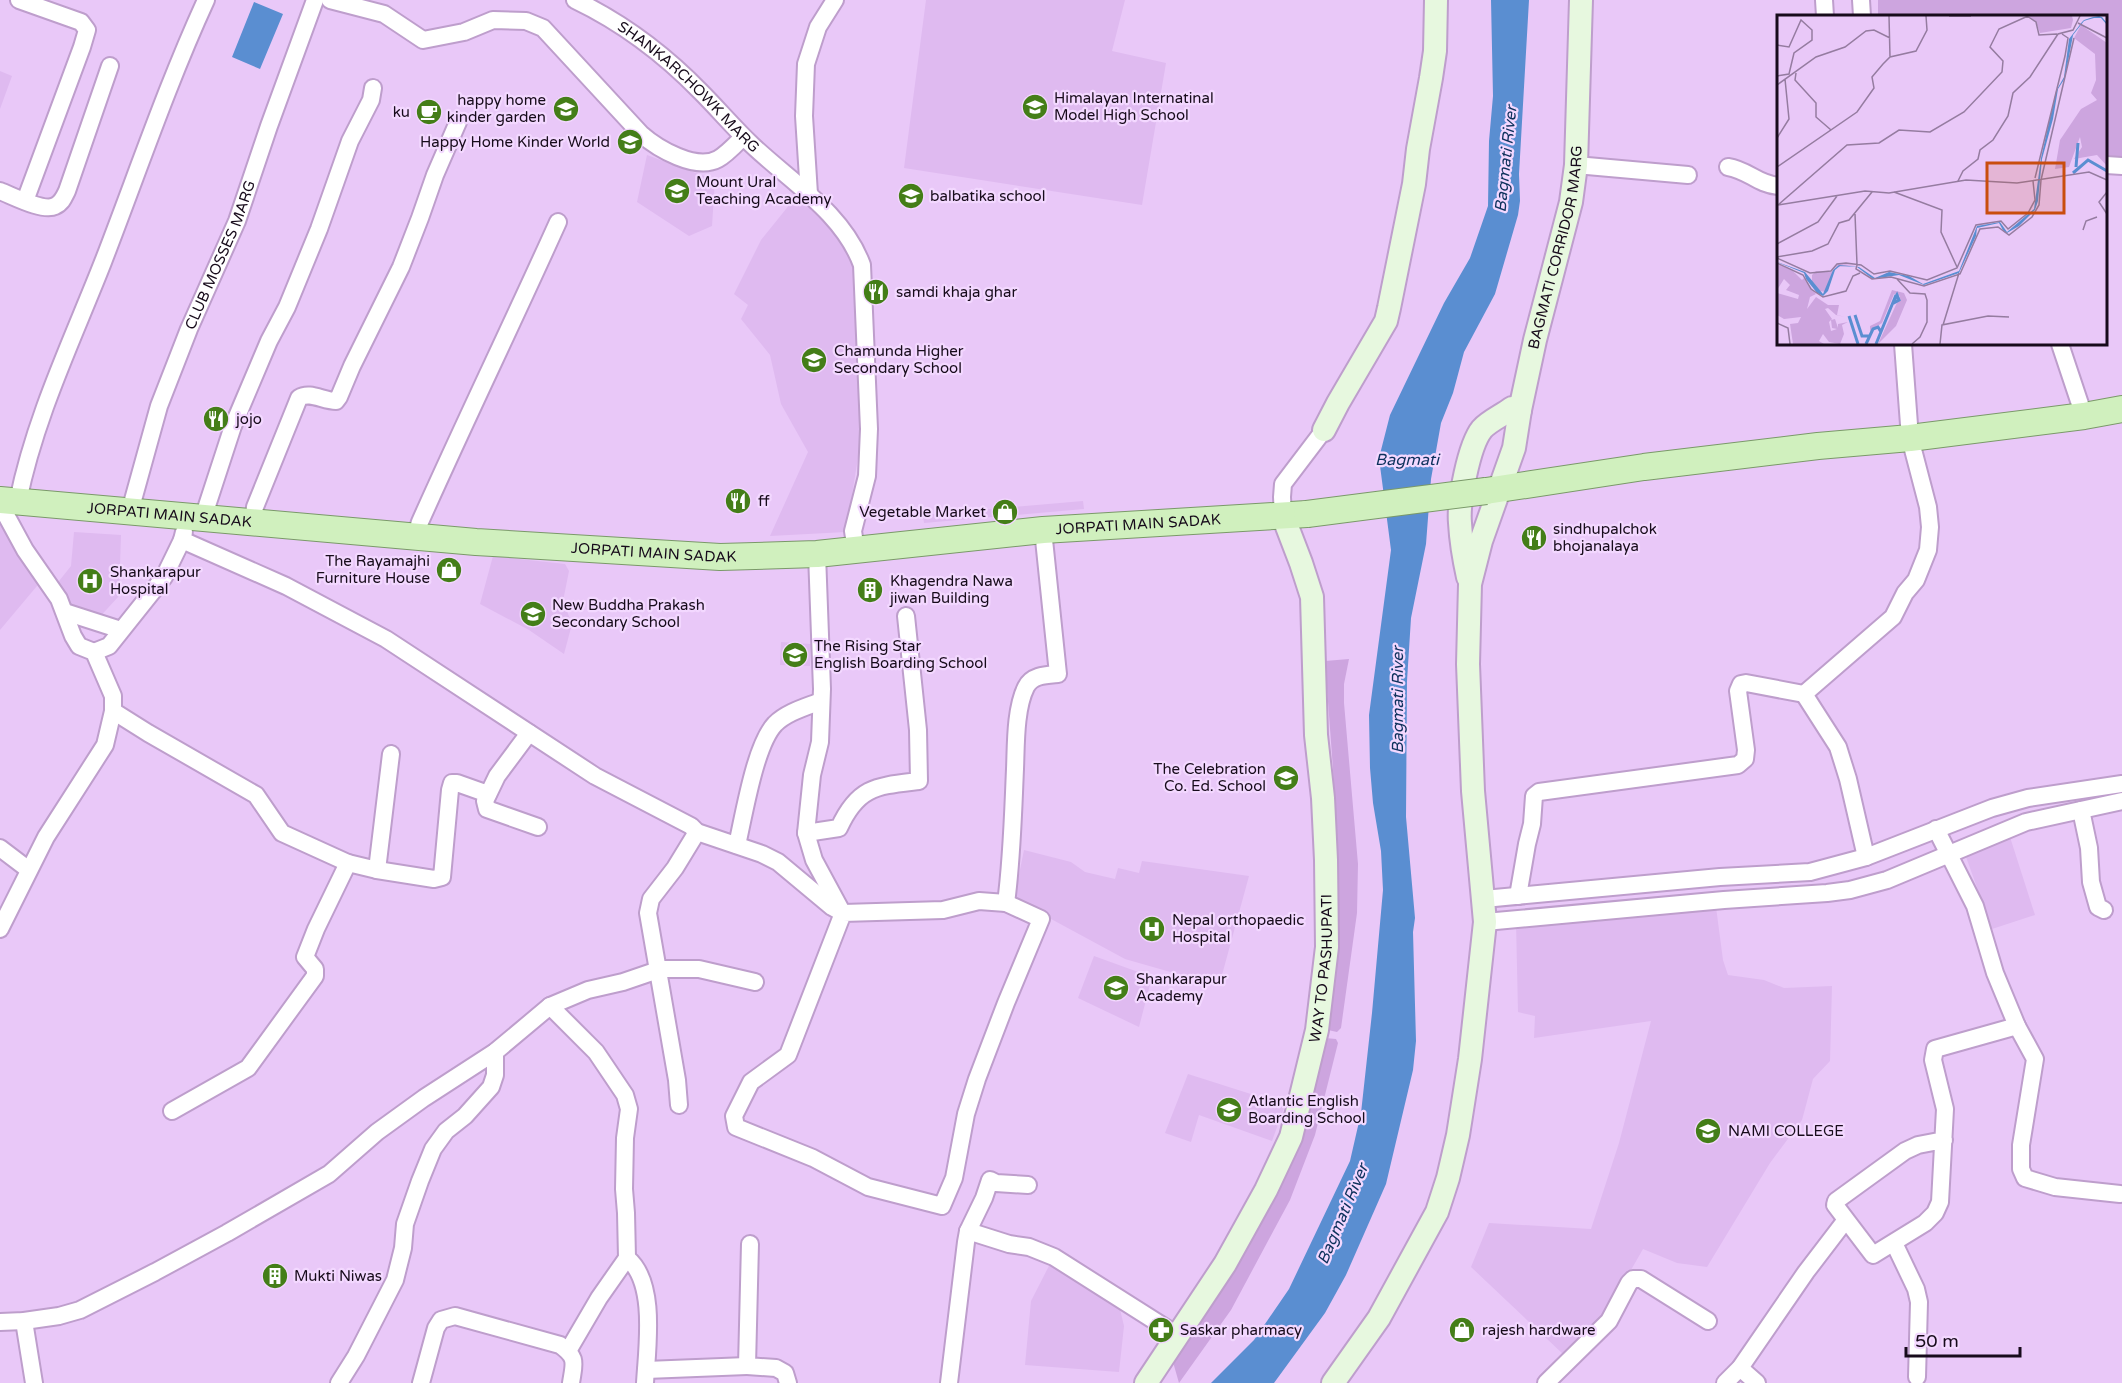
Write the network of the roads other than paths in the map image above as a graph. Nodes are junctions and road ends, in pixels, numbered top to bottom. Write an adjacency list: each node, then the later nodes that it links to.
1 (20, 0): 23 (street)
2 (206, 0): 33 (street)
3 (315, 0): 34 (street, CLUB MOSSES MARG)
4 (330, 0): 16 (street)
5 (575, 0): 16 (street, SHANKARCHOWK MARG)
6 (835, 0): 22 (street)
7 (1436, 0): 30 (main road)
8 (1581, 0): 17 (main road, BAGMATI CORRIDOR MARG)
9 (1824, 0): 11 (street)
10 (1861, 0): 12 (street)
11 (1826, 15)
12 (1862, 15)
13 (110, 66): 23 (street)
14 (373, 88): 37 (street)
15 (458, 122): 36 (street)
16 (743, 137): 22 (street, SHANKARCHOWK MARG)
17 (1576, 165): 19 (street); 28 (main road, BAGMATI CORRIDOR MARG)
18 (1728, 167): 20 (street)
19 (1688, 175)
20 (1777, 186)
21 (0, 191): 23 (street)
22 (809, 194): 40 (street, SHANKARCHOWK MARG)
23 (25, 201)
24 (558, 222): 39 (street)
25 (1903, 345): 31 (street)
26 (2060, 345): 29 (street)
27 (2122, 409): 29 (main road, JORPATI MAIN SADAK)
28 (1520, 410): 32 (main road, BAGMATI CORRIDOR MARG); 42 (main road)
29 (2084, 416): 31 (main road, JORPATI MAIN SADAK)
30 (1324, 430): 35 (street)
31 (1910, 438): 32 (main road, JORPATI MAIN SADAK); 47 (street)
32 (1492, 490): 35 (main road, JORPATI MAIN SADAK, bridge); 42 (main road, BAGMATI CORRIDOR MARG)
33 (6, 502): 34 (main road, JORPATI MAIN SADAK); 43 (street)
34 (130, 512): 37 (main road, JORPATI MAIN SADAK)
35 (1295, 515): 38 (main road, JORPATI MAIN SADAK); 92 (main road, WAY TO PASHUPATI)
36 (253, 522): 37 (main road, JORPATI MAIN SADAK); 39 (main road, JORPATI MAIN SADAK)
37 (191, 525): 45 (street); 50 (street)
38 (1043, 530): 40 (main road, JORPATI MAIN SADAK); 69 (street)
39 (415, 537): 41 (main road, JORPATI MAIN SADAK)
40 (855, 550): 41 (main road, JORPATI MAIN SADAK)
41 (816, 554): 48 (street)
42 (1470, 584): 68 (main road)
43 (65, 612): 45 (street); 46 (street)
44 (906, 616): 59 (street)
45 (121, 630): 46 (street)
46 (94, 652): 49 (street)
47 (1804, 694): 63 (street); 67 (street)
48 (821, 701): 59 (street); 60 (street)
49 (113, 711): 64 (street); 65 (street)
50 (529, 733): 53 (street); 58 (street)
51 (391, 754): 66 (street)
52 (2122, 784): 57 (street)
53 (488, 794): 56 (street); 66 (street)
54 (2122, 801): 55 (street)
55 (2081, 810): 62 (street); 70 (street)
56 (538, 826)
57 (1936, 829): 62 (street); 63 (street)
58 (697, 832): 60 (street); 74 (street)
59 (806, 833): 71 (street)
60 (737, 845): 71 (street)
61 (0, 848): 65 (street)
62 (1948, 855): 72 (street); 77 (street)
63 (1866, 857): 67 (street)
64 (348, 863): 66 (street); 80 (street)
65 (29, 870): 73 (street)
66 (376, 870)
67 (1518, 896): 68 (street)
68 (1484, 899): 72 (main road)
69 (1006, 903): 71 (street); 71 (street)
70 (2104, 910)
71 (843, 913)
72 (1485, 921): 105 (main road)
73 (0, 929)
74 (658, 970): 75 (street); 76 (street); 79 (street)
75 (755, 982)
76 (550, 1006): 78 (street); 88 (street)
77 (2017, 1026): 81 (street); 83 (street)
78 (495, 1053): 91 (street); 100 (street)
79 (679, 1105)
80 (172, 1111)
81 (1944, 1140): 84 (street); 86 (street)
82 (1028, 1185): 85 (street)
83 (2120, 1194)
84 (1845, 1221): 86 (street); 95 (street)
85 (968, 1231): 92 (street); 104 (street)
86 (1894, 1243): 97 (street)
87 (750, 1244): 94 (street)
88 (627, 1258): 93 (street); 96 (street)
89 (1708, 1321): 106 (street)
90 (0, 1322): 91 (street)
91 (24, 1322): 99 (street)
92 (1177, 1335): 98 (main road, WAY TO PASHUPATI)
93 (568, 1351): 101 (street); 102 (street)
94 (747, 1366): 96 (street); 103 (street)
95 (1740, 1368): 107 (street); 108 (street)
96 (646, 1376)
97 (1917, 1377)
98 (1154, 1379)
99 (34, 1383)
100 (339, 1383)
101 (421, 1383)
102 (571, 1383)
103 (788, 1383)
104 (949, 1383)
105 (1333, 1383)
106 (1546, 1383)
107 (1725, 1383)
108 (1757, 1383)

